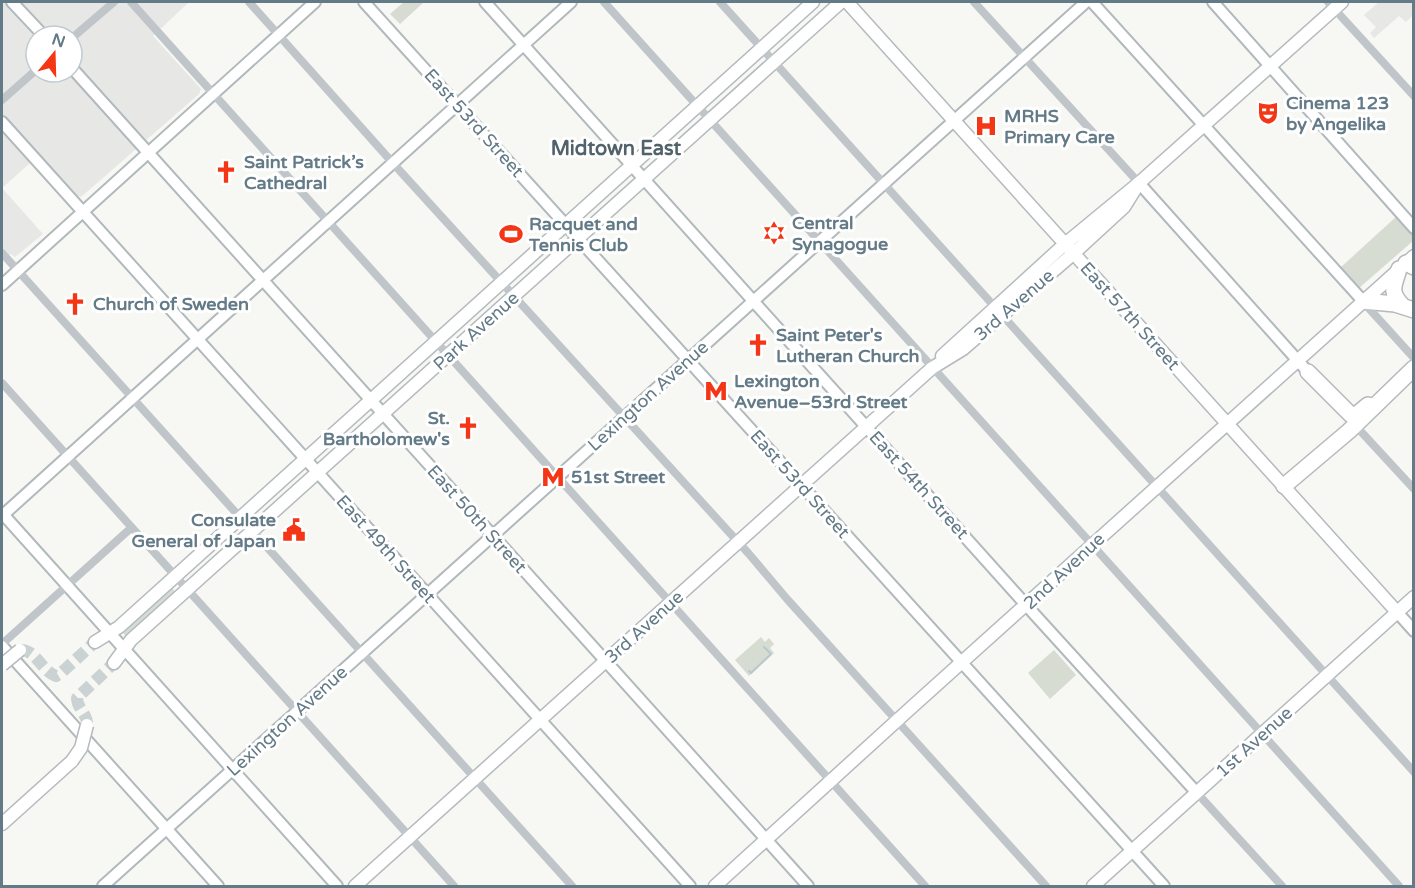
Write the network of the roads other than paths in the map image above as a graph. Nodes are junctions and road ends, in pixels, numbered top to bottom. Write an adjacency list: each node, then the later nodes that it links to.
1 (12, 2): 19 (main road)
2 (114, 2): 20 (street)
3 (131, 2): 29 (street)
4 (249, 2): 21 (street)
5 (315, 2): 21 (main road)
6 (364, 2): 32 (main road, East 53rd Street)
7 (485, 2): 22 (main road, East 54th Street)
8 (571, 2): 22 (main road)
9 (604, 2): 33 (street)
10 (720, 2): 23 (street)
11 (813, 2): 23 (main road, Park Avenue)
12 (841, 2): 25 (main road, Park Avenue)
13 (847, 2): 35 (main road, East 57th Street)
14 (974, 2): 24 (street)
15 (1086, 2): 24 (main road, Lexington Avenue)
16 (1092, 2): 37 (main road)
17 (1213, 2): 26 (main road)
18 (1335, 4): 26 (main road, 3rd Avenue); 30 (street)
19 (33, 24)
20 (84, 28)
21 (278, 34): 29 (main road); 39 (street)
22 (524, 45): 32 (main road); 40 (main road, East 54th Street)
23 (762, 48): 25 (street); 33 (main road, Park Avenue)
24 (1025, 57): 35 (main road, Lexington Avenue); 42 (street)
25 (775, 61): 34 (main road, Park Avenue); 43 (street)
26 (1269, 65): 37 (main road, 3rd Avenue); 48 (main road)
27 (24, 81): 31 (street)
28 (84, 81): 38 (main road, East 50th Street)
29 (214, 93): 38 (main road); 45 (street)
30 (1413, 96)
31 (2, 100)
32 (457, 105): 39 (main road); 47 (main road, East 53rd Street)
33 (698, 106): 34 (street); 40 (main road, Park Avenue)
34 (710, 119): 41 (main road, Park Avenue); 51 (street)
35 (954, 120): 43 (main road, Lexington Avenue); 52 (main road, East 57th Street)
36 (2, 122): 44 (main road, East 49th Street)
37 (1203, 124): 42 (main road, 3rd Avenue); 60 (main road)
38 (147, 152): 44 (main road); 56 (main road, East 50th Street)
39 (393, 163): 45 (main road); 57 (street)
40 (632, 165): 41 (main road, East 54th Street); 47 (main road, Park Avenue)
41 (644, 179): 50 (main road, Park Avenue); 61 (main road, East 54th Street)
42 (1139, 183): 46 (main road, 3rd Avenue); 49 (main road, 3rd Avenue); 69 (main road)
43 (884, 184): 51 (main road, Lexington Avenue); 63 (street)
44 (82, 212): 55 (main road); 64 (main road, East 49th Street)
45 (328, 221): 56 (main road); 65 (street)
46 (1107, 223): 49 (main road); 52 (main road, 3rd Avenue)
47 (566, 224): 50 (main road, East 53rd Street); 57 (main road, Park Avenue)
48 (1413, 228)
49 (1082, 229): 52 (main road, 3rd Avenue)
50 (579, 238): 59 (main road, Park Avenue); 68 (main road, East 53rd Street)
51 (820, 242): 61 (main road, Lexington Avenue); 70 (street)
52 (1069, 248): 63 (main road, 3rd Avenue); 78 (main road, East 57th Street)
53 (2, 253): 55 (street)
54 (1408, 264): 60 (main road, 2nd Avenue); 62 (highway)
55 (17, 271): 58 (main road); 74 (street)
56 (262, 280): 64 (main road); 75 (main road, East 50th Street)
57 (502, 282): 59 (street); 65 (main road, Park Avenue)
58 (2, 285)
59 (514, 296): 66 (main road, Park Avenue); 77 (street)
60 (1363, 301): 62 (highway); 67 (street); 69 (main road, 2nd Avenue)
61 (754, 302): 68 (main road, Lexington Avenue); 80 (main road, East 54th Street)
62 (1408, 307)
63 (999, 311): 70 (main road, 3rd Avenue); 86 (street)
64 (197, 339): 74 (main road); 82 (main road, East 49th Street)
65 (436, 341): 66 (street); 75 (main road, Park Avenue)
66 (449, 355): 76 (main road, Park Avenue); 84 (street)
67 (1413, 358)
68 (688, 360): 77 (main road, Lexington Avenue); 85 (main road, East 53rd Street)
69 (1303, 366): 73 (highway); 78 (main road, 2nd Avenue); 79 (street)
70 (932, 368): 80 (main road, 3rd Avenue); 95 (street)
71 (1411, 371): 73 (highway)
72 (2, 383): 81 (street)
73 (1391, 390): 79 (highway)
74 (131, 398): 81 (main road); 90 (street)
75 (370, 400): 76 (main road, East 50th Street); 82 (main road, Park Avenue)
76 (383, 414): 83 (main road, Park Avenue); 93 (main road, East 50th Street)
77 (624, 418): 84 (main road, Lexington Avenue); 94 (street)
78 (1227, 423): 86 (main road, 2nd Avenue); 87 (main road, East 57th Street)
79 (1355, 425): 87 (highway); 88 (street)
80 (867, 426): 85 (main road, 3rd Avenue); 102 (main road, East 54th Street)
81 (67, 456): 89 (main road); 91 (street)
82 (306, 459): 83 (main road, East 49th Street); 90 (main road, Park Avenue)
83 (318, 472): 92 (main road, Park Avenue); 99 (main road, East 49th Street)
84 (558, 477): 93 (main road, Lexington Avenue); 101 (street)
85 (801, 486): 94 (main road, 3rd Avenue); 113 (main road, East 53rd Street)
86 (1157, 486): 95 (main road, 2nd Avenue); 115 (street)
87 (1284, 486): 103 (main road, East 57th Street)
88 (1413, 489)
89 (2, 515): 97 (main road)
90 (241, 517): 92 (street); 96 (main road, Park Avenue)
91 (131, 528): 96 (street); 97 (street)
92 (253, 531): 98 (main road, Park Avenue); 110 (street)
93 (493, 536): 99 (main road, Lexington Avenue); 111 (main road, East 50th Street)
94 (738, 543): 101 (main road, 3rd Avenue); 118 (street)
95 (1092, 544): 102 (main road, 2nd Avenue); 120 (street)
96 (175, 576): 98 (street); 105 (main road, Park Avenue)
97 (67, 585): 105 (main road); 107 (street)
98 (188, 590): 109 (main road, Park Avenue); 116 (street)
99 (427, 595): 110 (main road, Lexington Avenue); 117 (main road, East 49th Street)
100 (1413, 597): 103 (main road, 1st Avenue)
101 (671, 603): 111 (main road, 3rd Avenue); 124 (street)
102 (1027, 606): 113 (main road, 2nd Avenue); 125 (main road, East 54th Street)
103 (1397, 612): 104 (main road, East 57th Street); 115 (main road, 1st Avenue)
104 (1413, 631)
105 (108, 633): 106 (main road, Park Avenue); 109 (main road)
106 (95, 642)
107 (2, 645): 127 (main road)
108 (20, 650): 114 (main road, bridge)
109 (124, 651): 112 (main road, Park Avenue); 121 (main road)
110 (363, 653): 116 (main road, Lexington Avenue); 123 (street)
111 (606, 661): 117 (main road, 3rd Avenue); 129 (main road, East 50th Street)
112 (114, 663)
113 (961, 663): 118 (main road, 2nd Avenue); 130 (main road, East 53rd Street)
114 (2, 664)
115 (1327, 676): 120 (main road, 1st Avenue); 122 (street)
116 (297, 713): 121 (main road, Lexington Avenue); 128 (street)
117 (540, 720): 123 (main road, 3rd Avenue); 137 (main road, East 49th Street)
118 (897, 721): 124 (main road, 2nd Avenue); 141 (street)
119 (87, 725): 126 (main road, bridge)
120 (1263, 734): 125 (main road, 1st Avenue); 145 (street)
121 (232, 771): 127 (main road, Lexington Avenue); 133 (main road)
122 (1413, 772)
123 (475, 779): 128 (main road, 3rd Avenue); 136 (street)
124 (832, 782): 129 (main road, 2nd Avenue); 140 (street)
125 (1197, 793): 130 (main road, 1st Avenue); 144 (street, East 54th Street)
126 (2, 824)
127 (166, 830): 131 (main road, Lexington Avenue); 132 (main road)
128 (410, 837): 134 (main road, 3rd Avenue); 135 (street)
129 (766, 840): 138 (main road, 2nd Avenue); 139 (main road, East 50th Street)
130 (1132, 852): 142 (main road, 1st Avenue); 143 (main road, East 53rd Street)
131 (103, 886)
132 (218, 886)
133 (337, 886)
134 (355, 886)
135 (454, 886)
136 (572, 886)
137 (690, 886)
138 (715, 886)
139 (808, 886)
140 (926, 886)
141 (1046, 886)
142 (1093, 886)
143 (1164, 886)
144 (1282, 886)
145 (1400, 886)

